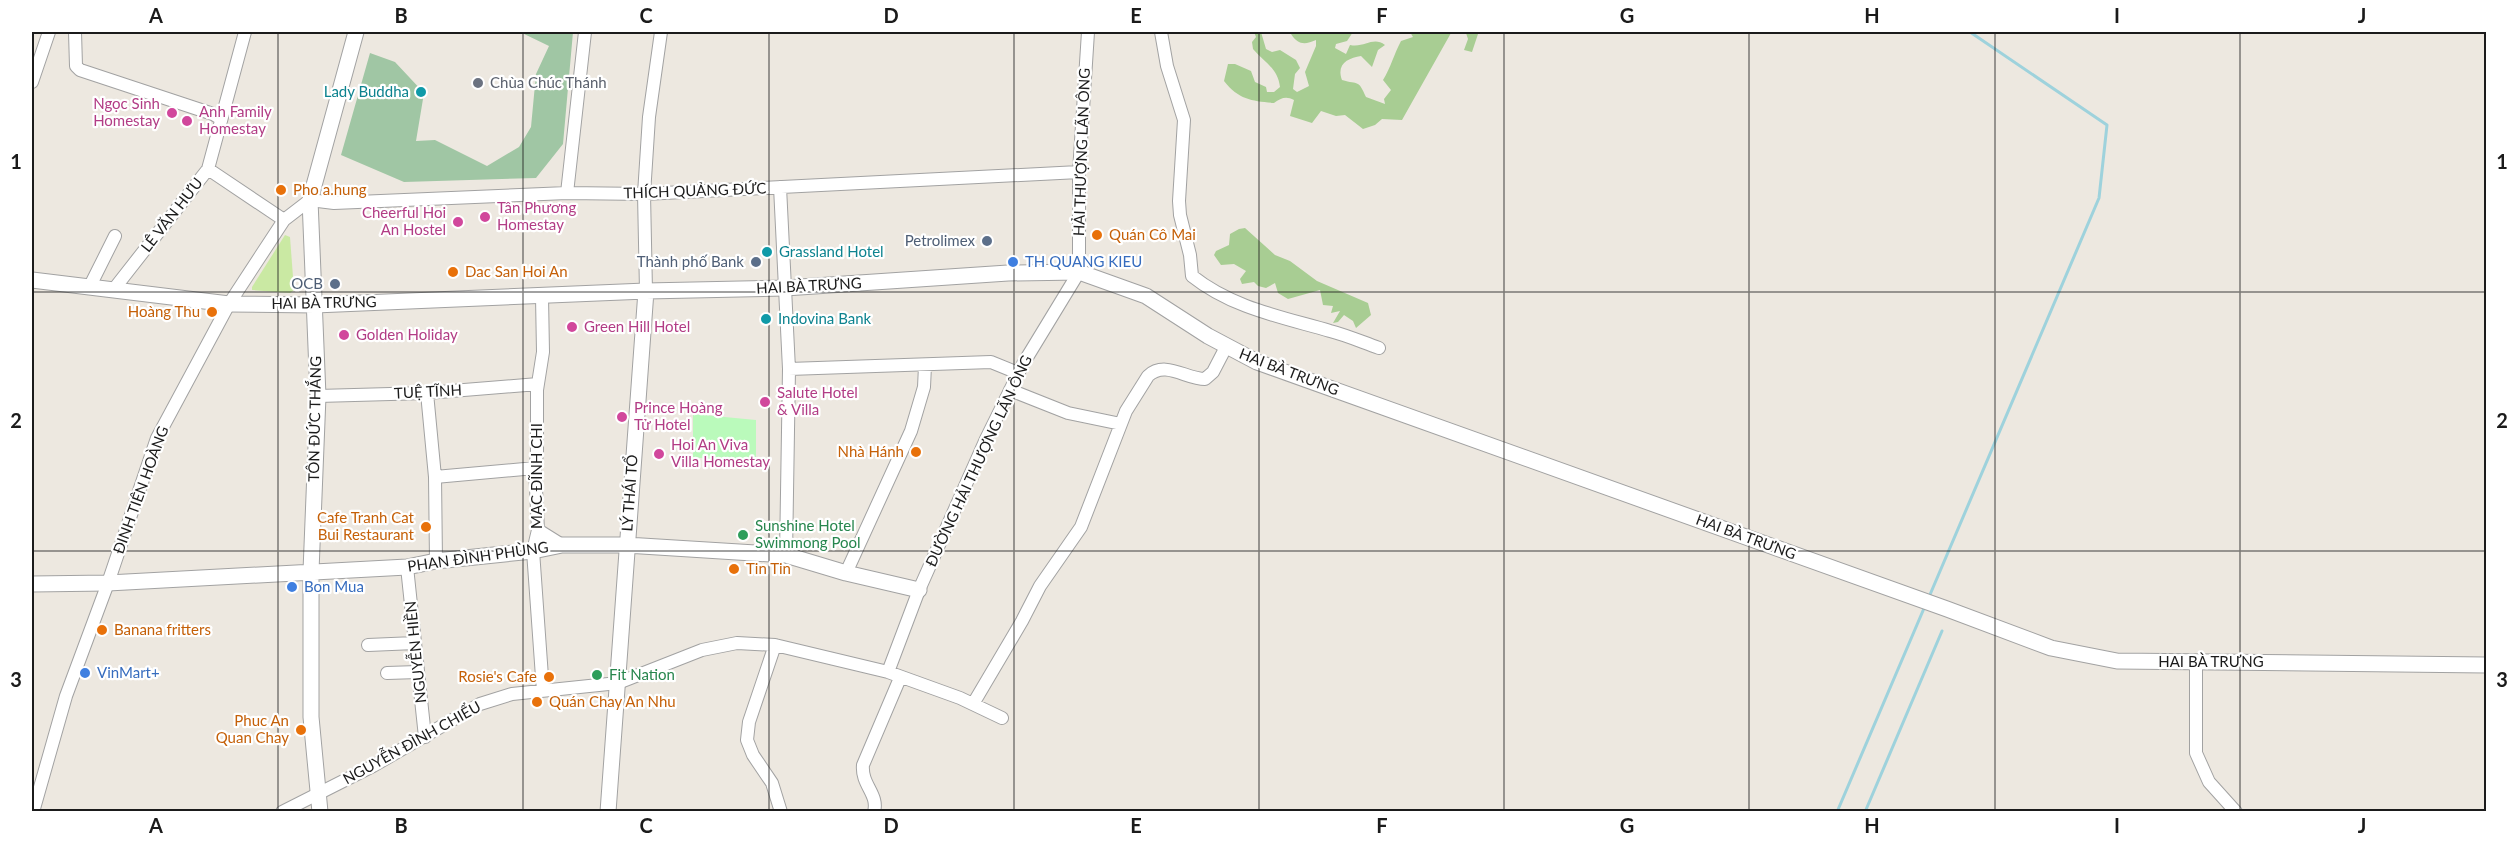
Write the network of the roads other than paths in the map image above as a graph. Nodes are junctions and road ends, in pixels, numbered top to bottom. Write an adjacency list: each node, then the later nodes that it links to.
1 (50, 32): 9 (street)
2 (75, 32): 10 (street)
3 (246, 32): 10 (street, LÊ VĂN HƯU)
4 (356, 32): 16 (street, TÔN ĐỨC THẮNG)
5 (585, 32): 14 (street)
6 (661, 32): 15 (street, LÝ THÁI TỔ)
7 (1088, 32): 12 (street, HẢI THƯỢNG LÃN ÔNG)
8 (1161, 32): 29 (street)
9 (32, 82)
10 (221, 119): 11 (street, LÊ VĂN HƯU)
11 (208, 169): 17 (street); 23 (street, LÊ VĂN HƯU)
12 (1079, 172): 13 (street, THÍCH QUẢNG ĐỨC); 19 (street, HẢI THƯỢNG LÃN ÔNG)
13 (780, 187): 15 (street, THÍCH QUẢNG ĐỨC); 22 (street)
14 (567, 193): 15 (street, THÍCH QUẢNG ĐỨC); 16 (street, THÍCH QUẢNG ĐỨC)
15 (644, 194): 24 (street, LÝ THÁI TỔ)
16 (310, 200): 17 (street, ĐINH TIÊN HOÀNG); 27 (street, TÔN ĐỨC THẮNG)
17 (284, 220): 26 (street, ĐINH TIÊN HOÀNG)
18 (115, 236): 21 (street)
19 (1078, 272): 22 (street, HAI BÀ TRƯNG); 28 (street, HAI BÀ TRƯNG); 32 (street, ĐƯỜNG HẢI THƯỢNG LÃN ÔNG)
20 (32, 280): 21 (street, HAI BÀ TRƯNG)
21 (90, 286): 23 (street, HAI BÀ TRƯNG)
22 (785, 288): 24 (street, HAI BÀ TRƯNG); 31 (street)
23 (114, 289): 26 (street, HAI BÀ TRƯNG)
24 (646, 291): 25 (street, HAI BÀ TRƯNG); 42 (street, LÝ THÁI TỔ)
25 (542, 297): 27 (street, HAI BÀ TRƯNG); 33 (street, MẠC ĐĨNH CHI)
26 (229, 303): 27 (street, HAI BÀ TRƯNG); 49 (street, ĐINH TIÊN HOÀNG)
27 (315, 305): 36 (street, TÔN ĐỨC THẮNG)
28 (1226, 347): 37 (street); 55 (street, HAI BÀ TRƯNG)
29 (1379, 348)
30 (925, 366): 31 (street); 32 (street); 48 (street)
31 (789, 369): 44 (street)
32 (1018, 373): 34 (street, ĐƯỜNG HẢI THƯỢNG LÃN ÔNG)
33 (538, 384): 35 (street, TUỆ TĨNH); 38 (street, MẠC ĐĨNH CHI)
34 (1011, 390): 37 (street); 51 (street, ĐƯỜNG HẢI THƯỢNG LÃN ÔNG)
35 (427, 393): 36 (street, TUỆ TĨNH); 39 (street)
36 (318, 396): 47 (street, TÔN ĐỨC THẮNG)
37 (1121, 424): 63 (street)
38 (534, 468): 39 (street); 40 (street, MẠC ĐĨNH CHI)
39 (435, 477): 45 (street)
40 (538, 530): 41 (street); 43 (street, MẠC ĐĨNH CHI)
41 (562, 544): 42 (street, PHAN ĐÌNH PHÙNG); 43 (street, PHAN ĐÌNH PHÙNG)
42 (626, 545): 44 (street, PHAN ĐÌNH PHÙNG); 61 (street, LÝ THÁI TỔ)
43 (533, 551): 45 (street, PHAN ĐÌNH PHÙNG); 62 (street, MẠC ĐĨNH CHI)
44 (786, 555): 48 (street, PHAN ĐÌNH PHÙNG)
45 (436, 561): 46 (street, PHAN ĐÌNH PHÙNG)
46 (407, 567): 47 (street, PHAN ĐÌNH PHÙNG); 52 (street, NGUYỄN HIỀN)
47 (311, 571): 49 (street, PHAN ĐÌNH PHÙNG); 66 (street, TÔN ĐỨC THẮNG)
48 (846, 573): 51 (street, PHAN ĐÌNH PHÙNG)
49 (108, 583): 50 (street, PHAN ĐÌNH PHÙNG); 67 (street, ĐINH TIÊN HOÀNG)
50 (32, 584)
51 (919, 591): 58 (street, ĐƯỜNG HẢI THƯỢNG LÃN ÔNG)
52 (415, 643): 53 (street); 57 (street, NGUYỄN HIỀN)
53 (368, 645)
54 (775, 645): 58 (street); 61 (street); 71 (street)
55 (2196, 662): 56 (street, HAI BÀ TRƯNG); 73 (street)
56 (2487, 665)
57 (418, 672): 59 (street); 65 (street, NGUYỄN HIỀN)
58 (888, 672): 60 (street)
59 (387, 673)
60 (900, 678): 63 (street); 72 (street)
61 (618, 683): 62 (street, NGUYỄN ĐÌNH CHIỂU); 70 (street, LÝ THÁI TỔ)
62 (543, 692): 65 (street, NGUYỄN ĐÌNH CHIỂU)
63 (973, 704): 64 (street)
64 (1002, 718)
65 (425, 737): 66 (street, NGUYỄN ĐÌNH CHIỂU)
66 (318, 794): 68 (street, NGUYỄN ĐÌNH CHIỂU); 69 (street, TÔN ĐỨC THẮNG)
67 (33, 812)
68 (282, 812)
69 (320, 812)
70 (608, 812)
71 (781, 812)
72 (874, 812)
73 (2236, 812)

